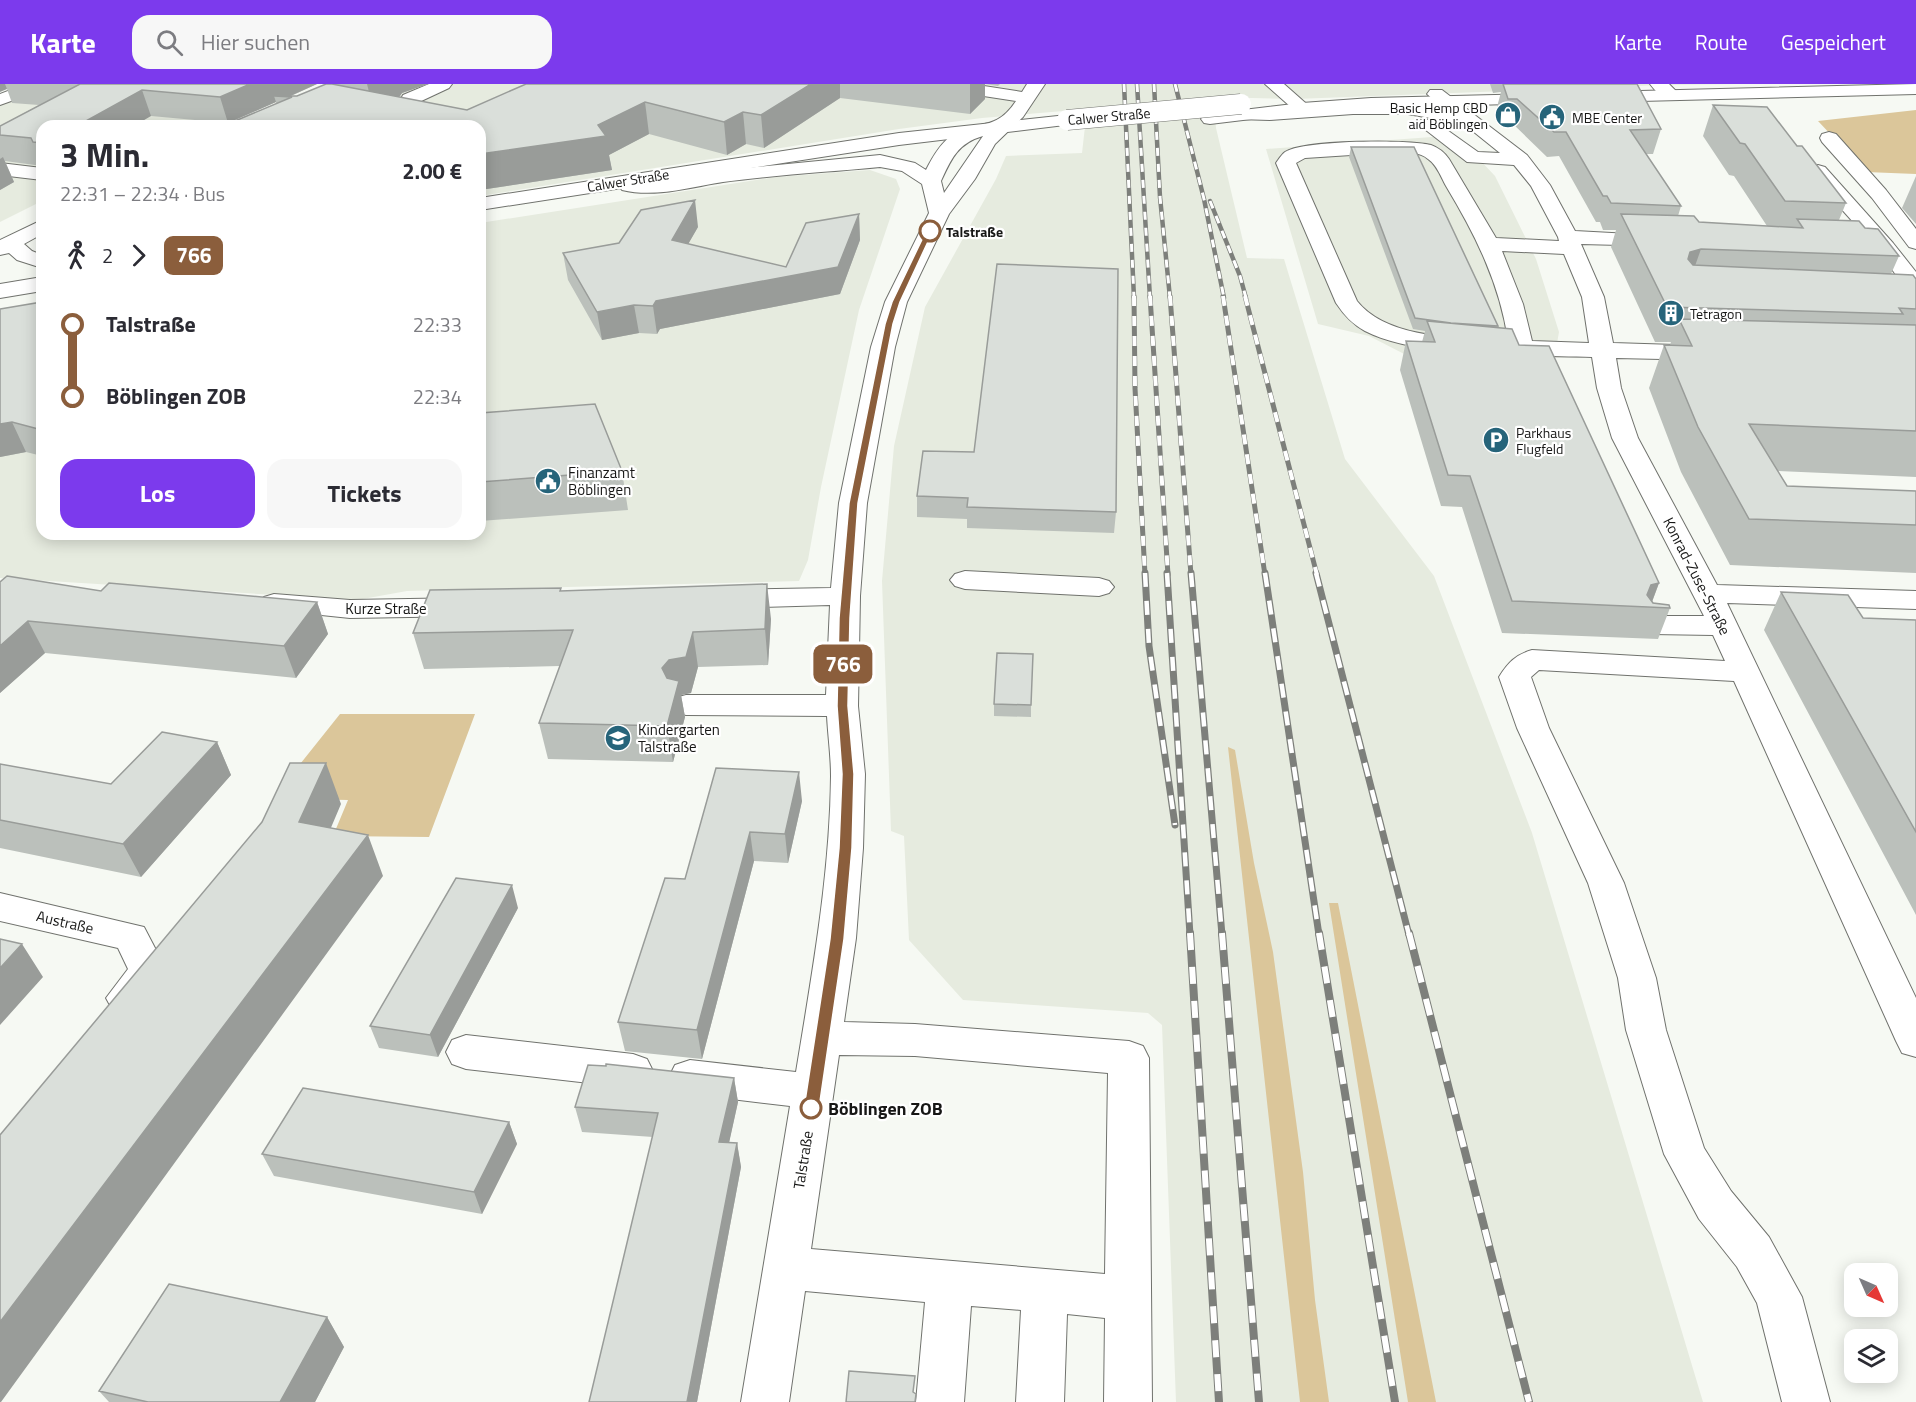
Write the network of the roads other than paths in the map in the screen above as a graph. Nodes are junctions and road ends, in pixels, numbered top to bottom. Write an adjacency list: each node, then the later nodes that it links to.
1 (41, 84): 11 (street)
2 (443, 84): 15 (street)
3 (938, 84): 8 (street)
4 (1274, 84): 12 (street)
5 (1744, 84): 6 (street)
6 (1664, 88): 7 (street); 9 (street)
7 (1916, 89)
8 (1031, 91): 16 (street, Talstraße)
9 (1582, 93)
10 (1559, 94): 13 (street, Calwer Straße)
11 (0, 100)
12 (1299, 104): 13 (street, Calwer Straße); 14 (street, Calwer Straße)
13 (1434, 107): 14 (street, Calwer Straße); 22 (street, Konrad-Zuse-Straße); 22 (street)
14 (1242, 110): 17 (street, Calwer Straße, bridge); 17 (street, Calwer Straße)
15 (465, 116)
16 (1005, 126): 17 (street, Calwer Straße); 19 (street, Talstraße); 20 (street); 27 (street, Calwer Straße)
17 (1066, 127): 19 (street, Calwer Straße)
18 (1830, 138): 35 (street)
19 (988, 141): 20 (street, Calwer Straße); 29 (street, Talstraße)
20 (949, 145): 25 (street); 26 (street, Calwer Straße)
21 (1803, 153): 42 (street)
22 (1520, 159): 33 (street, Konrad-Zuse-Straße)
23 (0, 169): 24 (street)
24 (36, 173)
25 (931, 181): 26 (street, Calwer Straße); 29 (street)
26 (629, 186): 28 (street, Calwer Straße)
27 (486, 203)
28 (486, 210)
29 (939, 213): 49 (street, Talstraße)
30 (36, 221): 34 (street)
31 (36, 229): 34 (street)
32 (1675, 240): 33 (street)
33 (1570, 242): 36 (street); 44 (street, Konrad-Zuse-Straße)
34 (4, 243): 37 (street)
35 (1916, 243)
36 (1488, 244): 43 (street); 43 (street)
37 (36, 260)
38 (36, 272): 39 (street)
39 (0, 275)
40 (36, 285): 41 (street)
41 (6, 291)
42 (1912, 296)
43 (1521, 348): 44 (street)
44 (1604, 351): 45 (street); 48 (street, Konrad-Zuse-Straße)
45 (1729, 354)
46 (965, 580): 47 (street)
47 (1100, 587)
48 (1707, 594): 51 (street); 55 (street, Konrad-Zuse-Straße)
49 (845, 596): 50 (street); 58 (street, Talstraße)
50 (695, 600)
51 (1916, 600)
52 (245, 601): 53 (street, Kurze Straße)
53 (499, 606)
54 (1652, 625): 55 (street)
55 (1724, 627): 56 (street, Konrad-Zuse-Straße)
56 (1745, 672): 62 (street, Konrad-Zuse-Straße); 73 (street)
57 (686, 705): 58 (street)
58 (842, 706): 61 (street, Talstraße)
59 (0, 907): 60 (street, Austraße)
60 (104, 1025)
61 (822, 1038): 64 (street, Talstraße); 68 (street)
62 (1916, 1041)
63 (466, 1052): 64 (street)
64 (814, 1091): 65 (street, Talstraße)
65 (785, 1268): 66 (street); 69 (street, Talstraße)
66 (950, 1283): 67 (street); 70 (street)
67 (1044, 1291): 68 (street); 71 (street)
68 (1127, 1298): 72 (street)
69 (765, 1402)
70 (940, 1402)
71 (1040, 1402)
72 (1128, 1402)
73 (1806, 1402)

